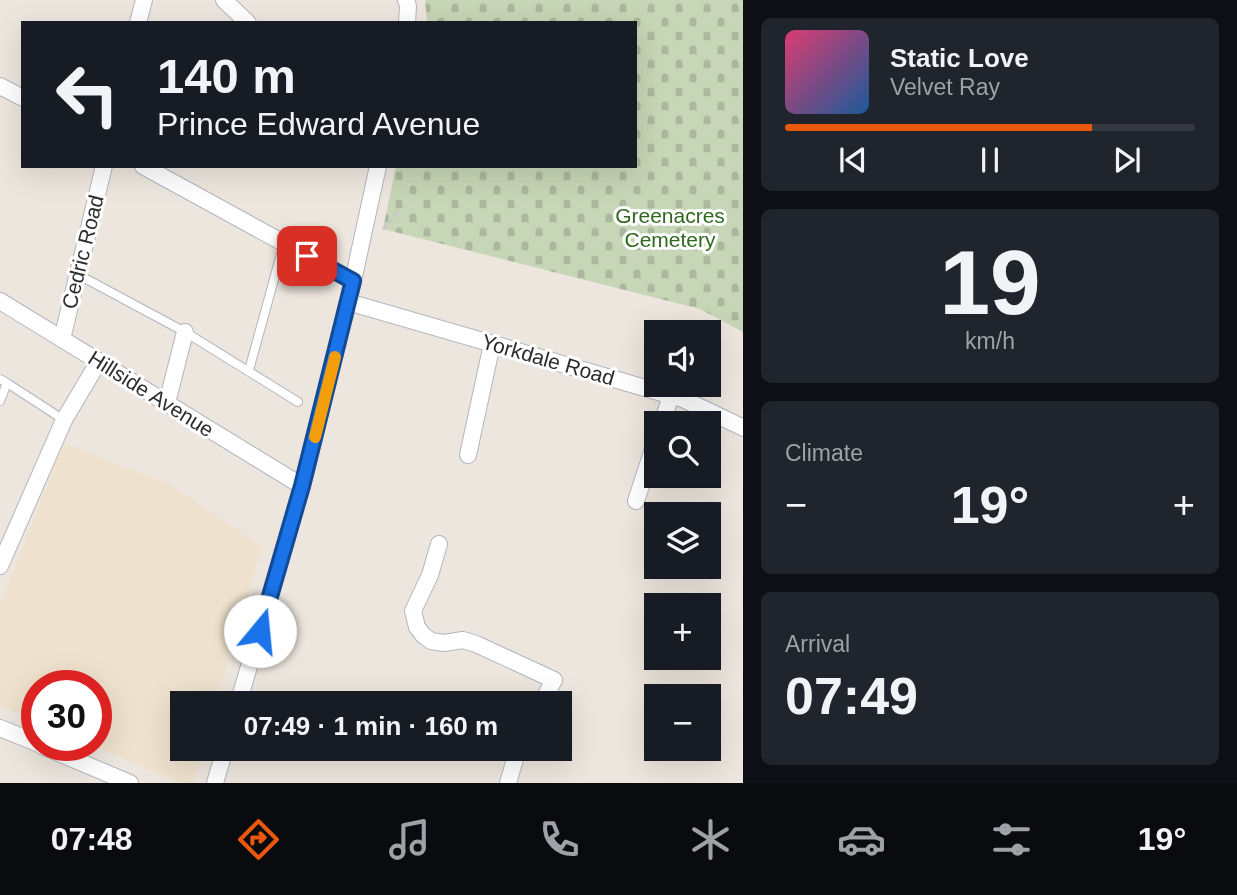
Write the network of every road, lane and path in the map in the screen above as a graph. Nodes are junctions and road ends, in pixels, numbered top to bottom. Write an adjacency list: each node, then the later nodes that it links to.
1 (144, 0): 4 (street)
2 (223, 0): 5 (street)
3 (406, 0): 6 (street)
4 (139, 21)
5 (246, 21)
6 (407, 21)
7 (0, 86): 8 (street)
8 (21, 98)
9 (104, 168): 13 (street, Cedric Road)
10 (147, 168): 12 (street)
11 (378, 168): 14 (street)
12 (284, 243): 14 (street); 21 (lane)
13 (78, 274): 17 (lane); 18 (street, Cedric Road)
14 (353, 281): 16 (street)
15 (0, 301): 18 (street, Hillside Avenue)
16 (348, 302): 19 (street, Yorkdale Road); 32 (street)
17 (185, 332): 21 (lane); 27 (street)
18 (62, 339): 20 (street, Hillside Avenue)
19 (492, 344): 23 (street, Yorkdale Road); 30 (street)
20 (99, 361): 27 (street, Hillside Avenue); 28 (street)
21 (249, 370): 26 (lane)
22 (4, 381): 25 (lane); 28 (lane)
23 (644, 387)
24 (675, 397): 29 (street, Yorkdale Road)
25 (0, 401)
26 (298, 402)
27 (167, 403): 32 (street, Hillside Avenue)
28 (64, 420): 35 (street)
29 (743, 428)
30 (468, 455)
31 (644, 477): 33 (street)
32 (302, 486): 36 (street)
33 (636, 501)
34 (439, 544): 37 (street)
35 (0, 566)
36 (242, 691)
37 (548, 691)
38 (0, 728): 39 (street)
39 (21, 737)
40 (79, 761): 43 (street)
41 (221, 761): 44 (street)
42 (514, 761): 45 (street)
43 (130, 783)
44 (215, 783)
45 (508, 783)

